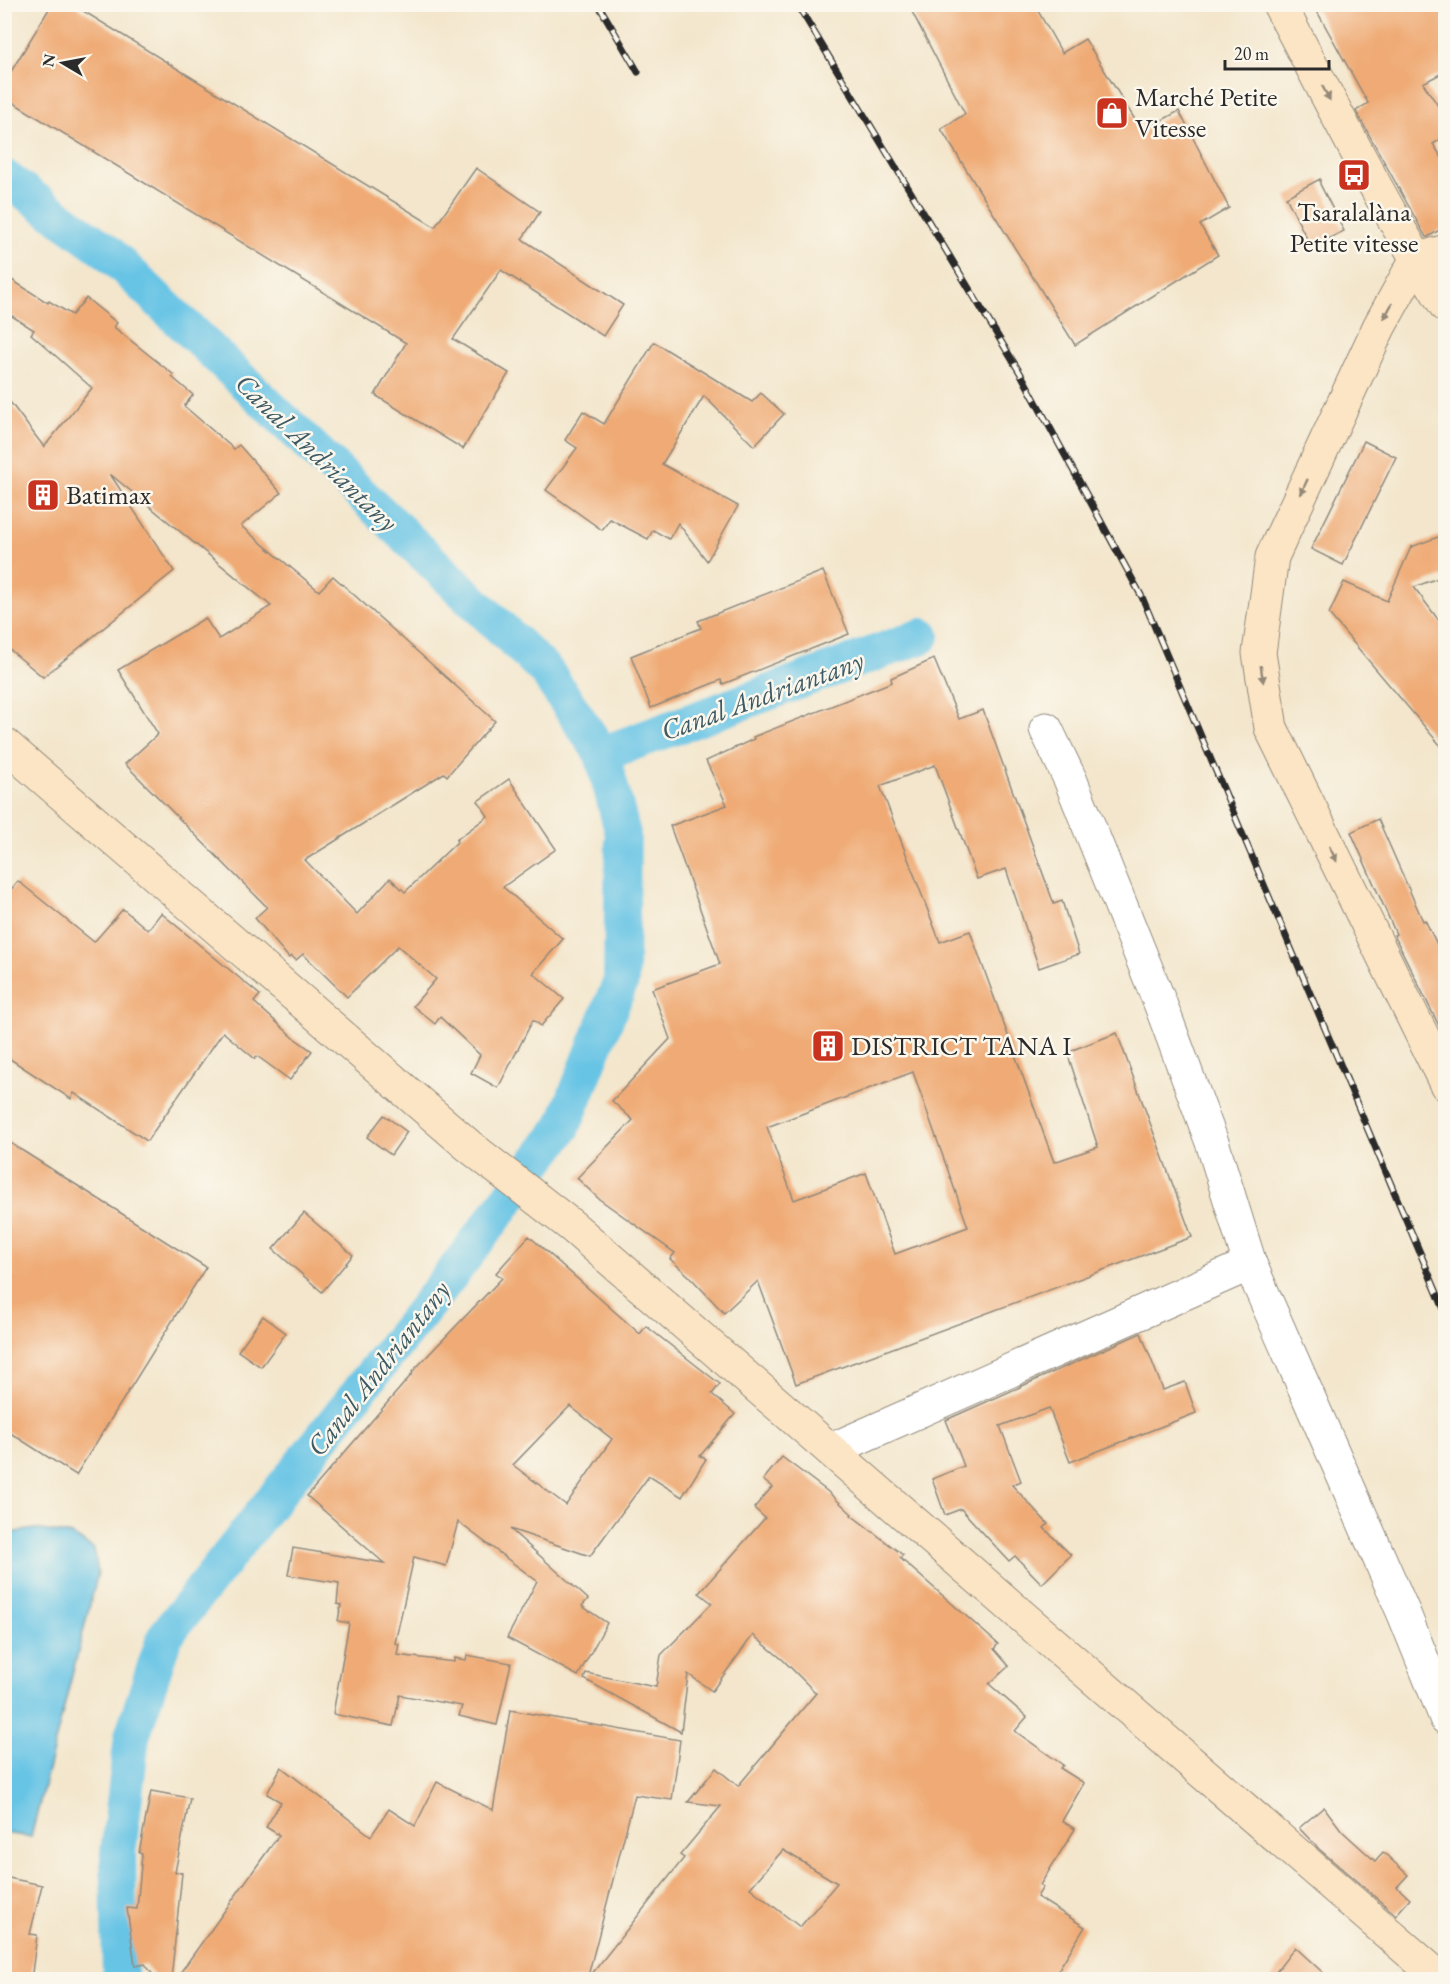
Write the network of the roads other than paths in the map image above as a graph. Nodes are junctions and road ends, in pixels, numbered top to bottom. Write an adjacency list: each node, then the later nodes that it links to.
1 (1279, 4): 2 (street, one-way to 2)
2 (1431, 255): 3 (street); 6 (street, one-way to 6)
3 (1446, 306)
4 (1046, 729): 7 (street)
5 (4, 744): 8 (street)
6 (1446, 1084)
7 (1250, 1264): 8 (street); 9 (street)
8 (831, 1450): 10 (street)
9 (1446, 1718)
10 (1442, 1980)

